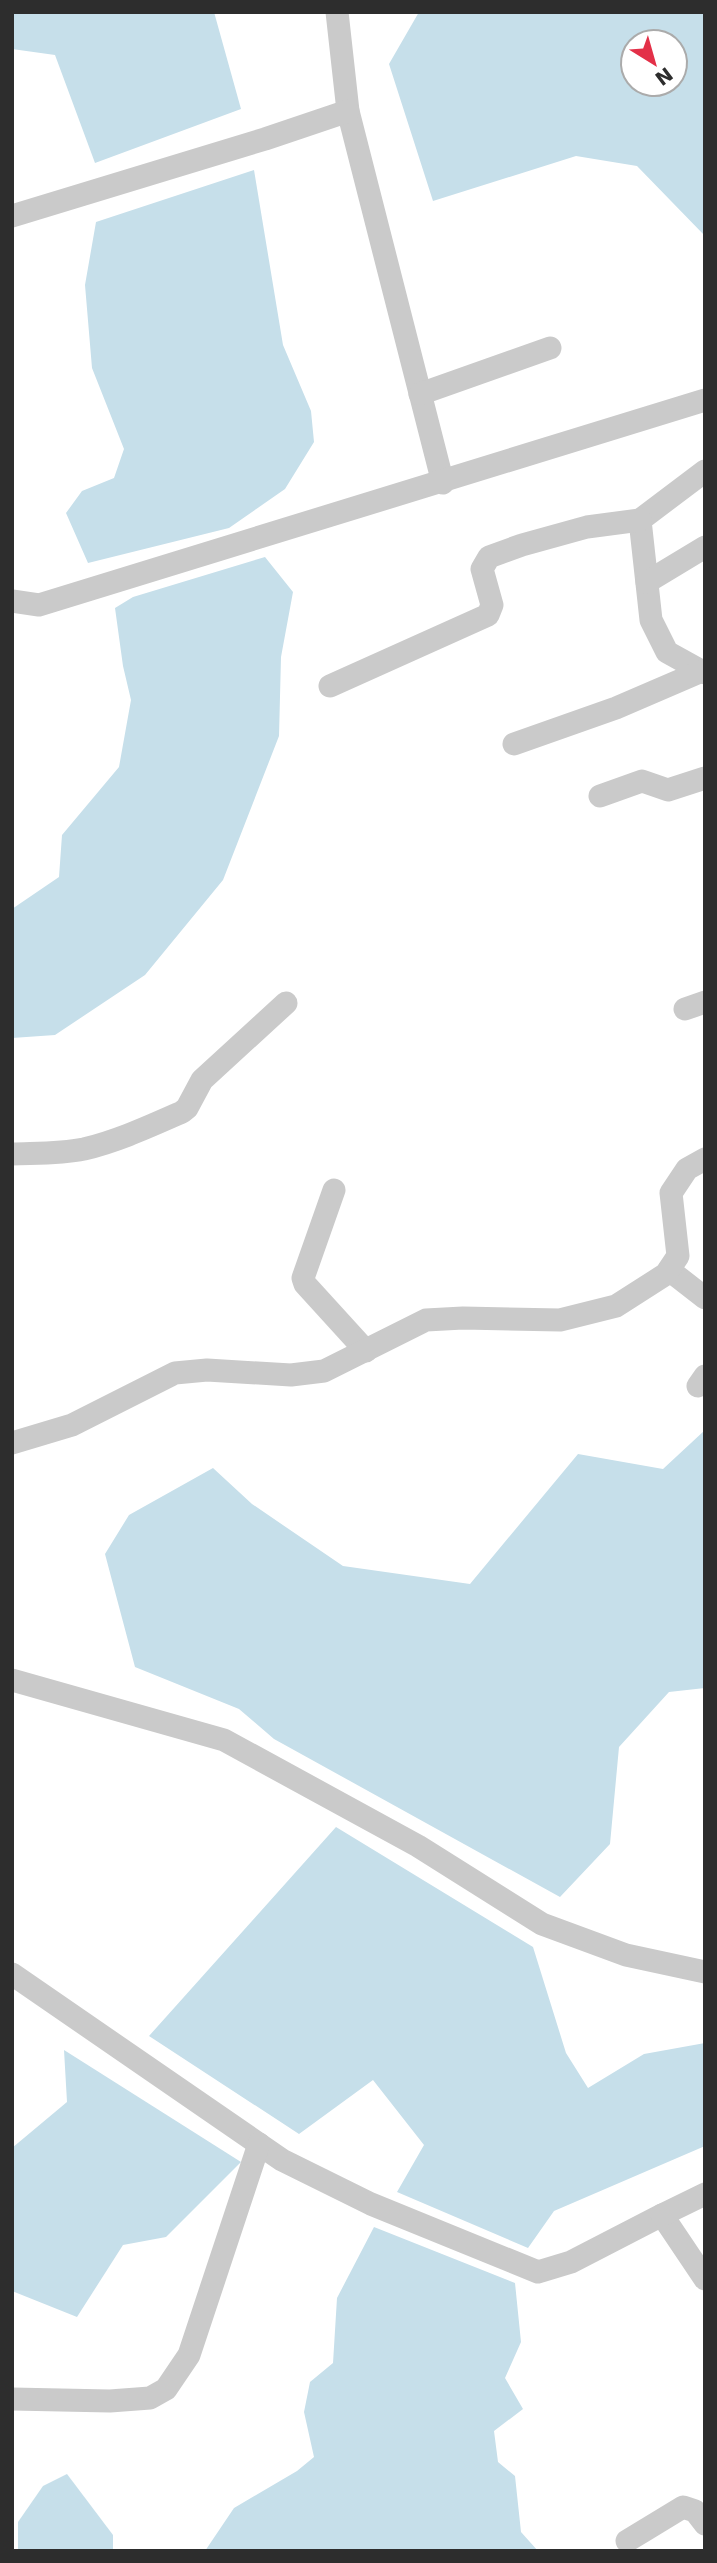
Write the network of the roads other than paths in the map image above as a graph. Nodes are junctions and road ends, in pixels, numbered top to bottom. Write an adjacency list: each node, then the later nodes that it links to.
1 (337, 12): 2 (street)
2 (348, 111): 3 (street); 5 (street)
3 (12, 216)
4 (550, 348): 5 (street)
5 (420, 394): 8 (street)
6 (705, 400): 8 (street)
7 (705, 471): 9 (street)
8 (443, 483): 12 (street)
9 (640, 520): 11 (street); 14 (street)
10 (705, 547): 11 (street)
11 (647, 582): 13 (street)
12 (12, 601)
13 (703, 672): 15 (street)
14 (330, 686)
15 (514, 744)
16 (705, 778): 17 (street)
17 (600, 796)
18 (285, 1003): 19 (street)
19 (12, 1154)
20 (705, 1159): 22 (street)
21 (334, 1190): 24 (street)
22 (669, 1270): 23 (street); 24 (street)
23 (705, 1298)
24 (366, 1352): 25 (street)
25 (12, 1443)
26 (12, 1680): 27 (street)
27 (705, 1972)
28 (12, 1974): 29 (street)
29 (259, 2144): 31 (street); 33 (street)
30 (705, 2193): 31 (street)
31 (662, 2215): 32 (street)
32 (705, 2279)
33 (12, 2399)
34 (705, 2524): 35 (street)
35 (627, 2541)

